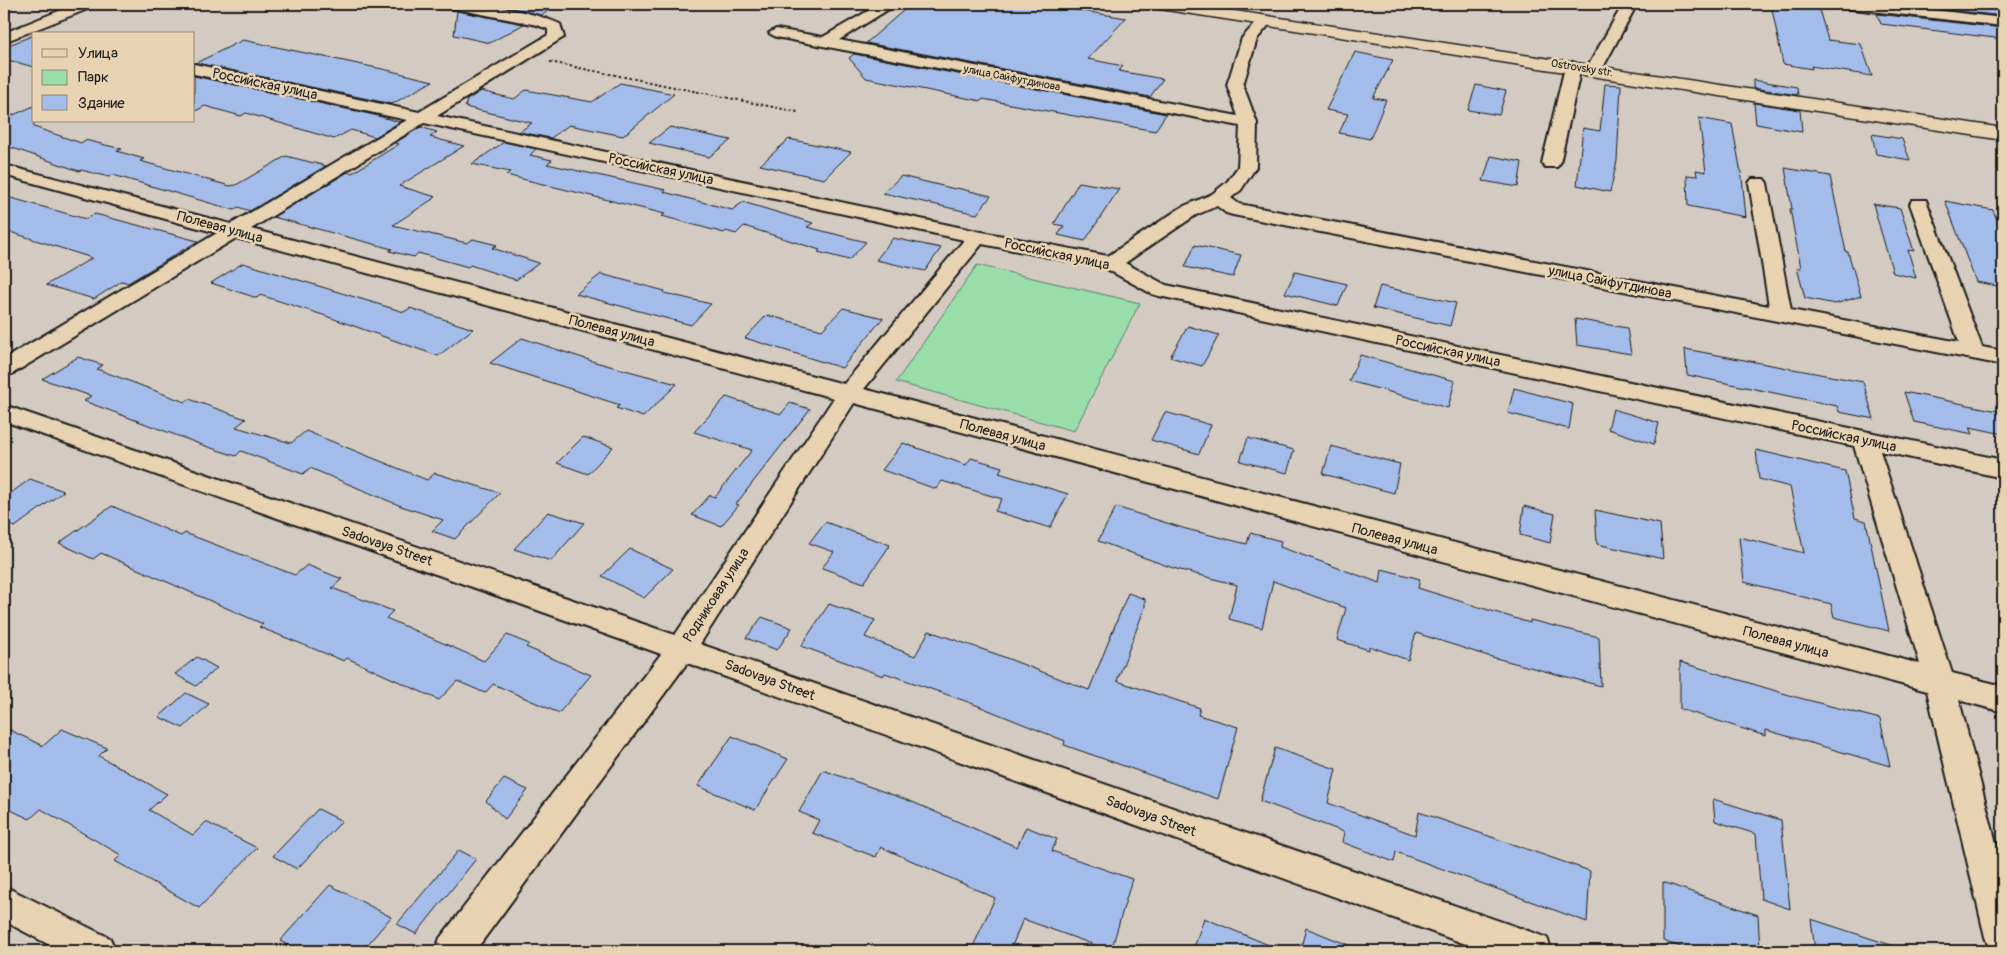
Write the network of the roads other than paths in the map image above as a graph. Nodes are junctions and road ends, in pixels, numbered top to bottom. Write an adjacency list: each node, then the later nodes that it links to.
1 (88, 4): 11 (street)
2 (451, 4): 17 (street)
3 (890, 4): 13 (street)
4 (1160, 4): 7 (main road, Ostrovsky str.)
5 (1630, 4): 16 (street)
6 (1844, 4): 8 (street)
7 (1266, 20): 14 (main road, Ostrovsky str.); 18 (street)
8 (2003, 22)
9 (4, 28): 11 (street)
10 (776, 33): 13 (street, улица Сайфутдинова)
11 (26, 34): 12 (street)
12 (4, 38)
13 (826, 42): 18 (street, улица Сайфутдинова)
14 (1574, 67): 16 (main road, Ostrovsky str.); 20 (street)
15 (195, 69): 17 (street, Российская улица)
16 (1594, 70): 19 (main road, Ostrovsky str.)
17 (421, 117): 25 (street); 26 (street, Российская улица)
18 (1248, 124): 23 (street)
19 (2003, 134)
20 (1551, 163)
21 (4, 170): 25 (street, Полевая улица)
22 (1758, 183): 28 (street)
23 (1219, 198): 27 (street); 28 (street, улица Сайфутдинова)
24 (1918, 204): 29 (street)
25 (232, 230): 31 (street); 32 (street, Полевая улица)
26 (978, 237): 27 (street, Российская улица); 32 (street, Родниковая улица)
27 (1111, 263): 34 (street, Российская улица)
28 (1781, 315): 29 (street, улица Сайфутдинова)
29 (1973, 352): 30 (street, улица Сайфутдинова)
30 (2003, 358)
31 (4, 369)
32 (848, 394): 36 (street, Родниковая улица); 37 (street, Полевая улица)
33 (4, 413): 36 (street, Sadovaya Street)
34 (1864, 440): 35 (street, Российская улица); 37 (street)
35 (2003, 469)
36 (681, 649): 42 (street, Родниковая улица); 43 (street, Sadovaya Street)
37 (1940, 683): 38 (street, Полевая улица); 40 (street)
38 (2003, 699)
39 (4, 903): 41 (street)
40 (2003, 937)
41 (96, 951)
42 (453, 951)
43 (1534, 951)

